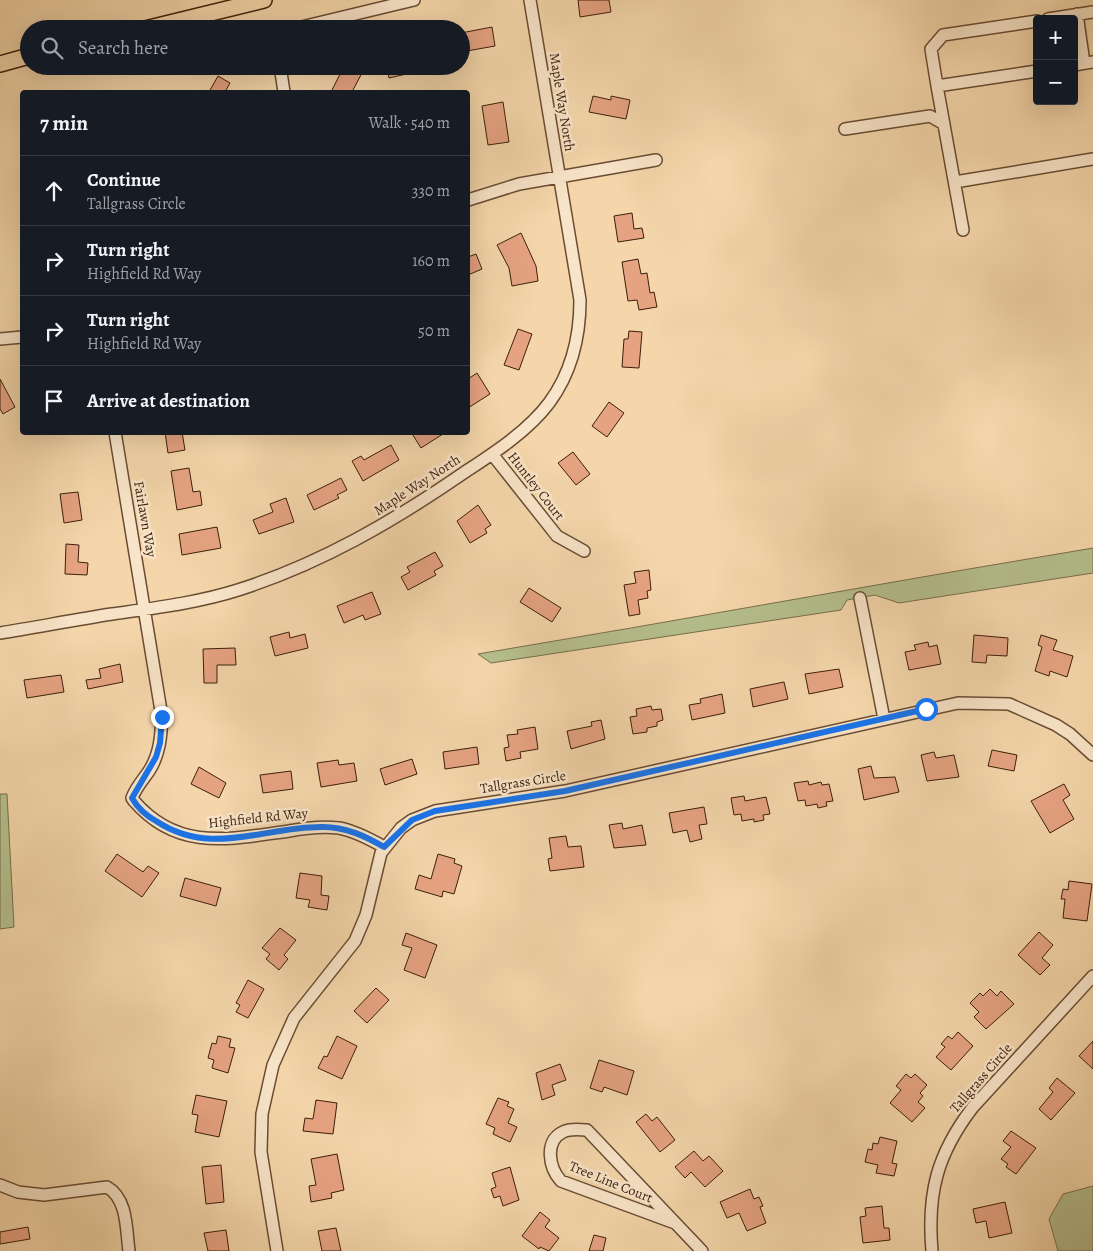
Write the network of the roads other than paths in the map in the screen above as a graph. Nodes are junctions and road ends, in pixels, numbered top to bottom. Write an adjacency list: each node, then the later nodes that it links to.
1 (264, 0): 7 (main road)
2 (414, 0): 8 (street)
3 (530, 0): 21 (street, Maple Way North)
4 (1093, 12): 5 (street)
5 (1077, 14): 6 (street); 11 (street)
6 (1071, 15)
7 (182, 20)
8 (331, 20)
9 (1033, 21): 15 (street)
10 (20, 58): 12 (main road)
11 (1084, 63)
12 (0, 64)
13 (1033, 72): 15 (street)
14 (281, 75): 16 (street)
15 (937, 86): 17 (street)
16 (284, 90)
17 (944, 124): 18 (street); 22 (street)
18 (845, 129)
19 (656, 160): 21 (street)
20 (1092, 162): 22 (street)
21 (559, 176): 23 (street); 28 (street, Maple Way North)
22 (954, 182): 24 (street)
23 (470, 199)
24 (963, 230)
25 (20, 337): 26 (street)
26 (0, 339)
27 (115, 435): 31 (street, Fairlawn Way)
28 (492, 454): 29 (street, Huntley Court); 31 (street, Maple Way North)
29 (584, 551)
30 (860, 598): 33 (street)
31 (144, 610): 32 (street, Maple Way North); 35 (street, Highfield Rd Way)
32 (0, 633)
33 (884, 719): 34 (street, Tallgrass Circle); 35 (street, Tallgrass Circle)
34 (1093, 755)
35 (384, 847): 40 (street, Tallgrass Circle)
36 (1093, 976): 42 (street, Tallgrass Circle)
37 (0, 1185): 39 (street)
38 (675, 1223): 38 (street, Tree Line Court); 41 (street, Tree Line Court)
39 (129, 1251)
40 (277, 1251)
41 (702, 1251)
42 (932, 1251)

